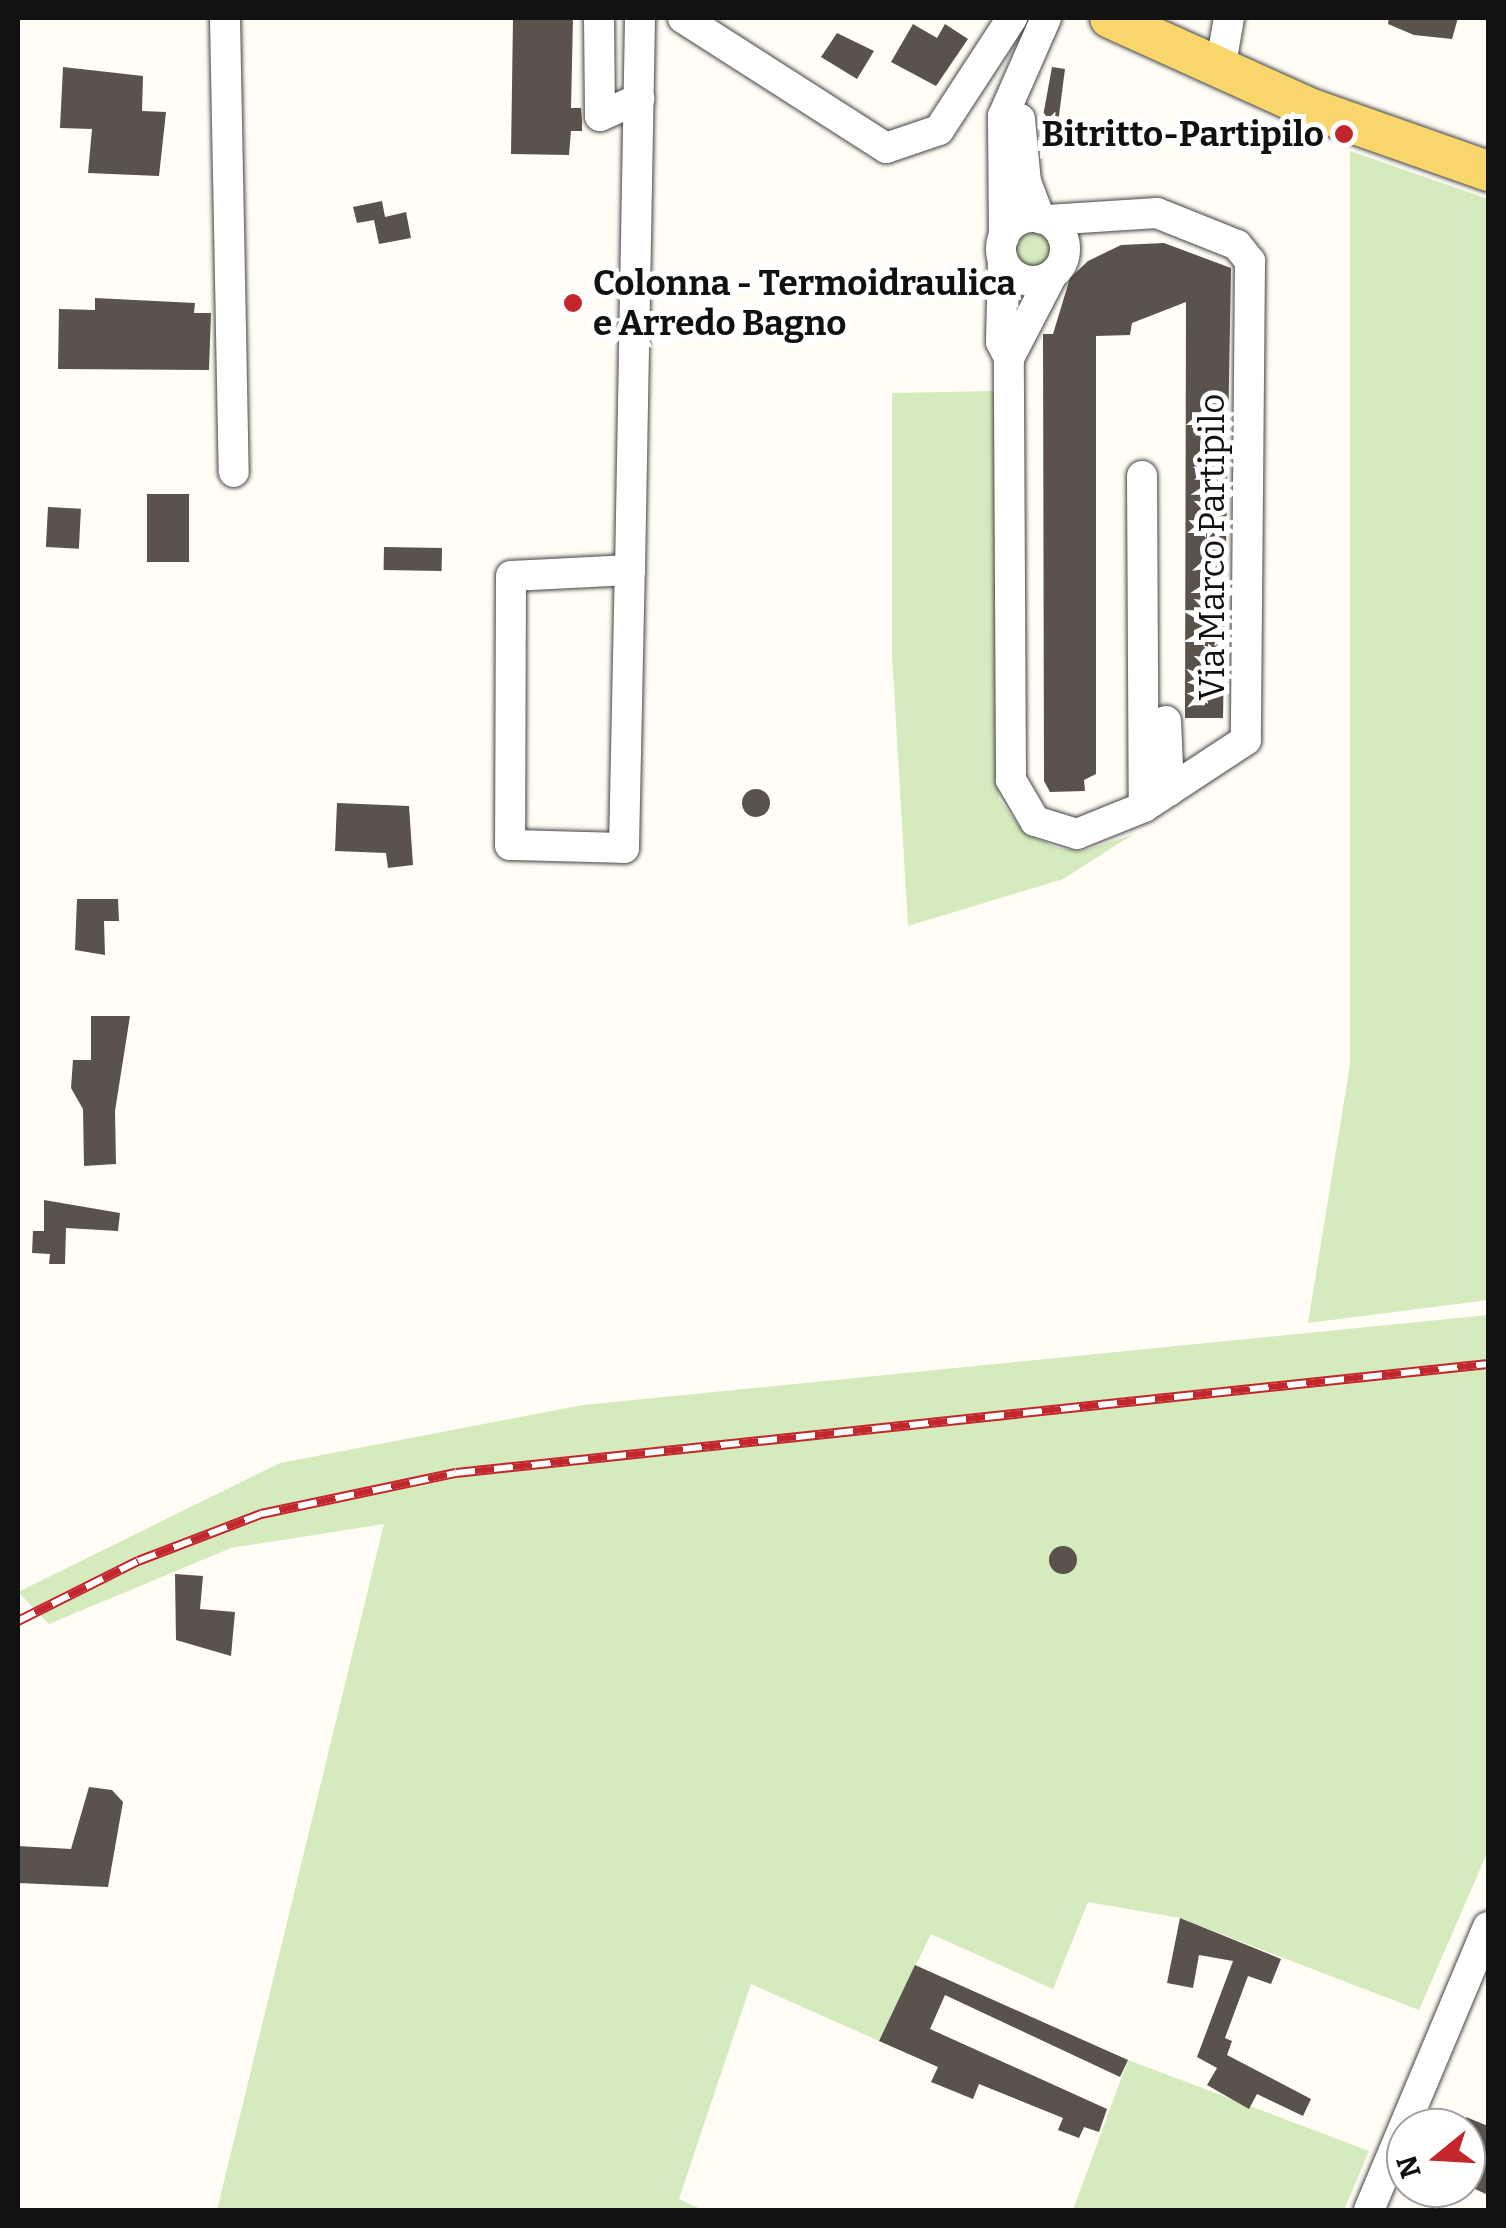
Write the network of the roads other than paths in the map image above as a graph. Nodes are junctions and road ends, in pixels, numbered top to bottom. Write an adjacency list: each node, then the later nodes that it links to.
1 (226, 18): 18 (street)
2 (599, 18): 11 (street)
3 (640, 18): 11 (street)
4 (682, 18): 5 (street)
5 (1012, 18)
6 (1046, 18): 10 (street, Via Marco Partipilo)
7 (1110, 18): 9 (main road)
8 (1229, 18): 9 (street)
9 (1220, 70): 12 (main road)
10 (1017, 76): 14 (street); 15 (street, Via Marco Partipilo)
11 (638, 98): 20 (street)
12 (1488, 172)
13 (1128, 211): 14 (street, Via Marco Partipilo); 16 (street, Via Marco Partipilo); 22 (street, Via Marco Partipilo)
14 (1044, 219): 15 (street); 16 (street)
15 (1004, 249): 16 (street); 17 (street, Via Marco Partipilo)
16 (1059, 264): 17 (street, Via Marco Partipilo)
17 (1008, 358): 22 (street, Via Marco Partipilo)
18 (234, 472)
19 (1142, 476): 22 (street)
20 (630, 570): 20 (street)
21 (1166, 722): 22 (street)
22 (1156, 799)
23 (1488, 1927): 24 (street)
24 (1368, 2210)

